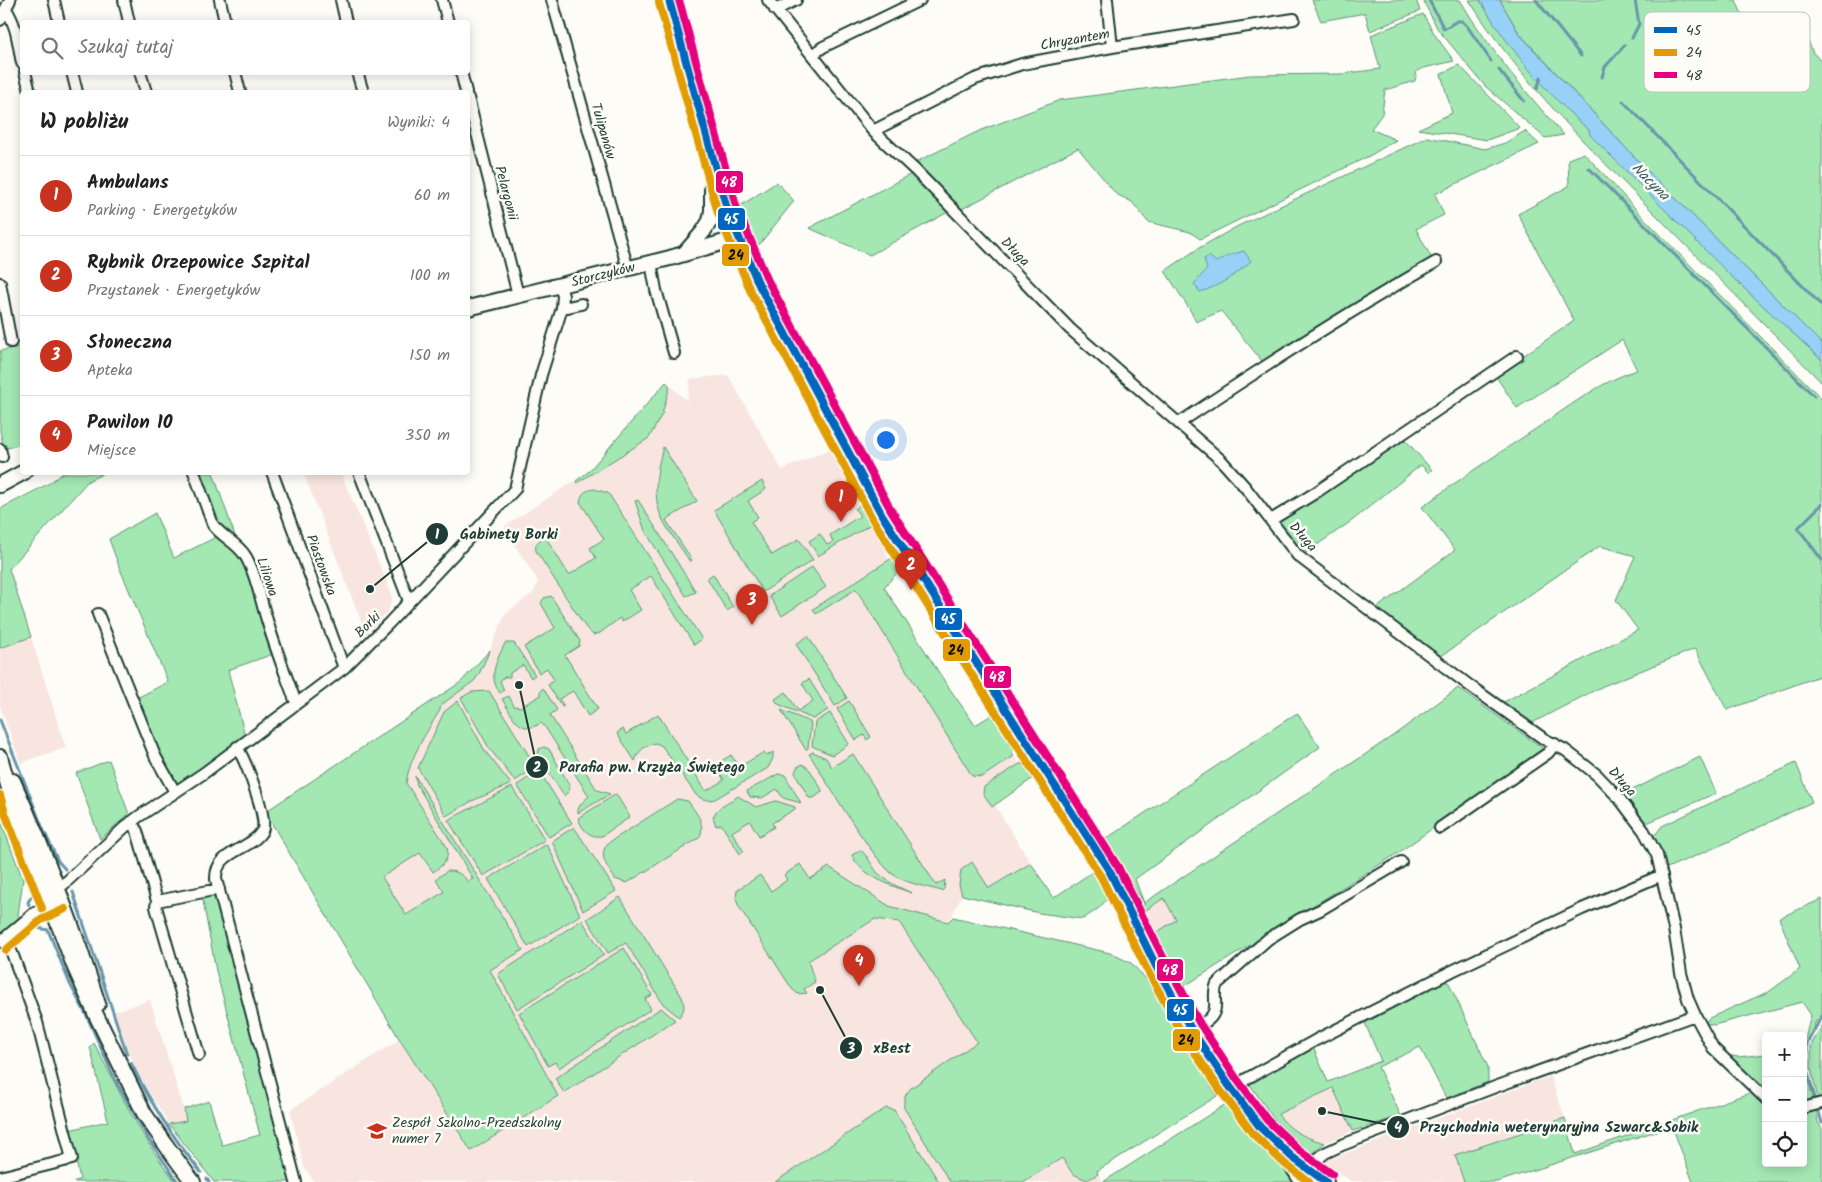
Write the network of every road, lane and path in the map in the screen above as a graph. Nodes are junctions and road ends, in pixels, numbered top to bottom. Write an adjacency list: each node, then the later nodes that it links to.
1 (54, 0): 16 (street)
2 (124, 0): 17 (street)
3 (220, 0): 18 (street)
4 (341, 0): 19 (street)
5 (442, 0): 20 (street)
6 (552, 0): 43 (street, Tulipanów)
7 (669, 0): 38 (street)
8 (768, 0): 13 (street, Długa)
9 (796, 0): 13 (street)
10 (920, 0): 23 (street)
11 (1107, 0): 21 (street)
12 (8, 4): 15 (street); 22 (street)
13 (775, 10): 23 (street, Długa)
14 (1294, 19): 21 (street, Chryzantem)
15 (0, 20)
16 (59, 20)
17 (129, 20)
18 (224, 20)
19 (346, 20)
20 (447, 20)
21 (1112, 47): 37 (street, Chryzantem)
22 (20, 50)
23 (812, 55): 37 (street, Długa)
24 (26, 75): 30 (street)
25 (73, 75): 31 (street)
26 (141, 75): 32 (street)
27 (236, 75): 33 (street)
28 (358, 75): 34 (street)
29 (462, 75): 35 (street)
30 (30, 90)
31 (76, 90)
32 (145, 90)
33 (240, 90)
34 (362, 90)
35 (466, 90)
36 (470, 106): 46 (street, Pelargonii)
37 (873, 132): 53 (street, Długa)
38 (716, 167): 39 (street); 40 (street)
39 (738, 238): 40 (street, Storczyków); 77 (street)
40 (684, 254): 42 (street, Storczyków)
41 (1436, 262): 53 (street)
42 (651, 263): 43 (street, Storczyków); 51 (street)
43 (628, 269): 45 (street, Storczyków)
44 (0, 284): 50 (street)
45 (560, 285): 46 (street, Storczyków); 48 (street, Borki)
46 (518, 295): 49 (street, Storczyków)
47 (581, 304): 48 (street)
48 (563, 305): 60 (street, Borki)
49 (470, 307)
50 (11, 342)
51 (674, 353)
52 (1517, 356): 59 (street)
53 (1179, 423): 59 (street, Długa)
54 (20, 474): 58 (street)
55 (195, 475): 63 (street, Liliowa)
56 (273, 475): 62 (street, Piastowska)
57 (360, 475): 60 (street)
58 (0, 485)
59 (1271, 520): 64 (street, Długa)
60 (409, 601): 62 (street, Borki)
61 (98, 614): 67 (street)
62 (344, 668): 63 (street, Borki)
63 (296, 703): 65 (street, Borki)
64 (1555, 744): 69 (street); 71 (street, Długa)
65 (237, 748): 67 (street, Borki); 72 (street)
66 (0, 758): 73 (street)
67 (175, 792): 68 (street, Borki)
68 (132, 822): 73 (street, Borki); 74 (street)
69 (1440, 828)
70 (1401, 862): 77 (street)
71 (1662, 875): 76 (street, Długa); 79 (street)
72 (219, 889): 74 (street); 87 (street)
73 (54, 896): 75 (street, Borki); 86 (street)
74 (157, 901): 78 (street)
75 (2, 941): 84 (street)
76 (1694, 1016): 80 (street, Długa); 85 (street)
77 (1191, 1029): 79 (street)
78 (199, 1055)
79 (1233, 1092): 83 (street)
80 (1762, 1094)
81 (1822, 1103): 82 (street)
82 (1807, 1107)
83 (1275, 1142): 85 (street); 88 (street)
84 (0, 1177)
85 (1308, 1177): 89 (street)
86 (193, 1182)
87 (296, 1182)
88 (1300, 1182)
89 (1326, 1182)

